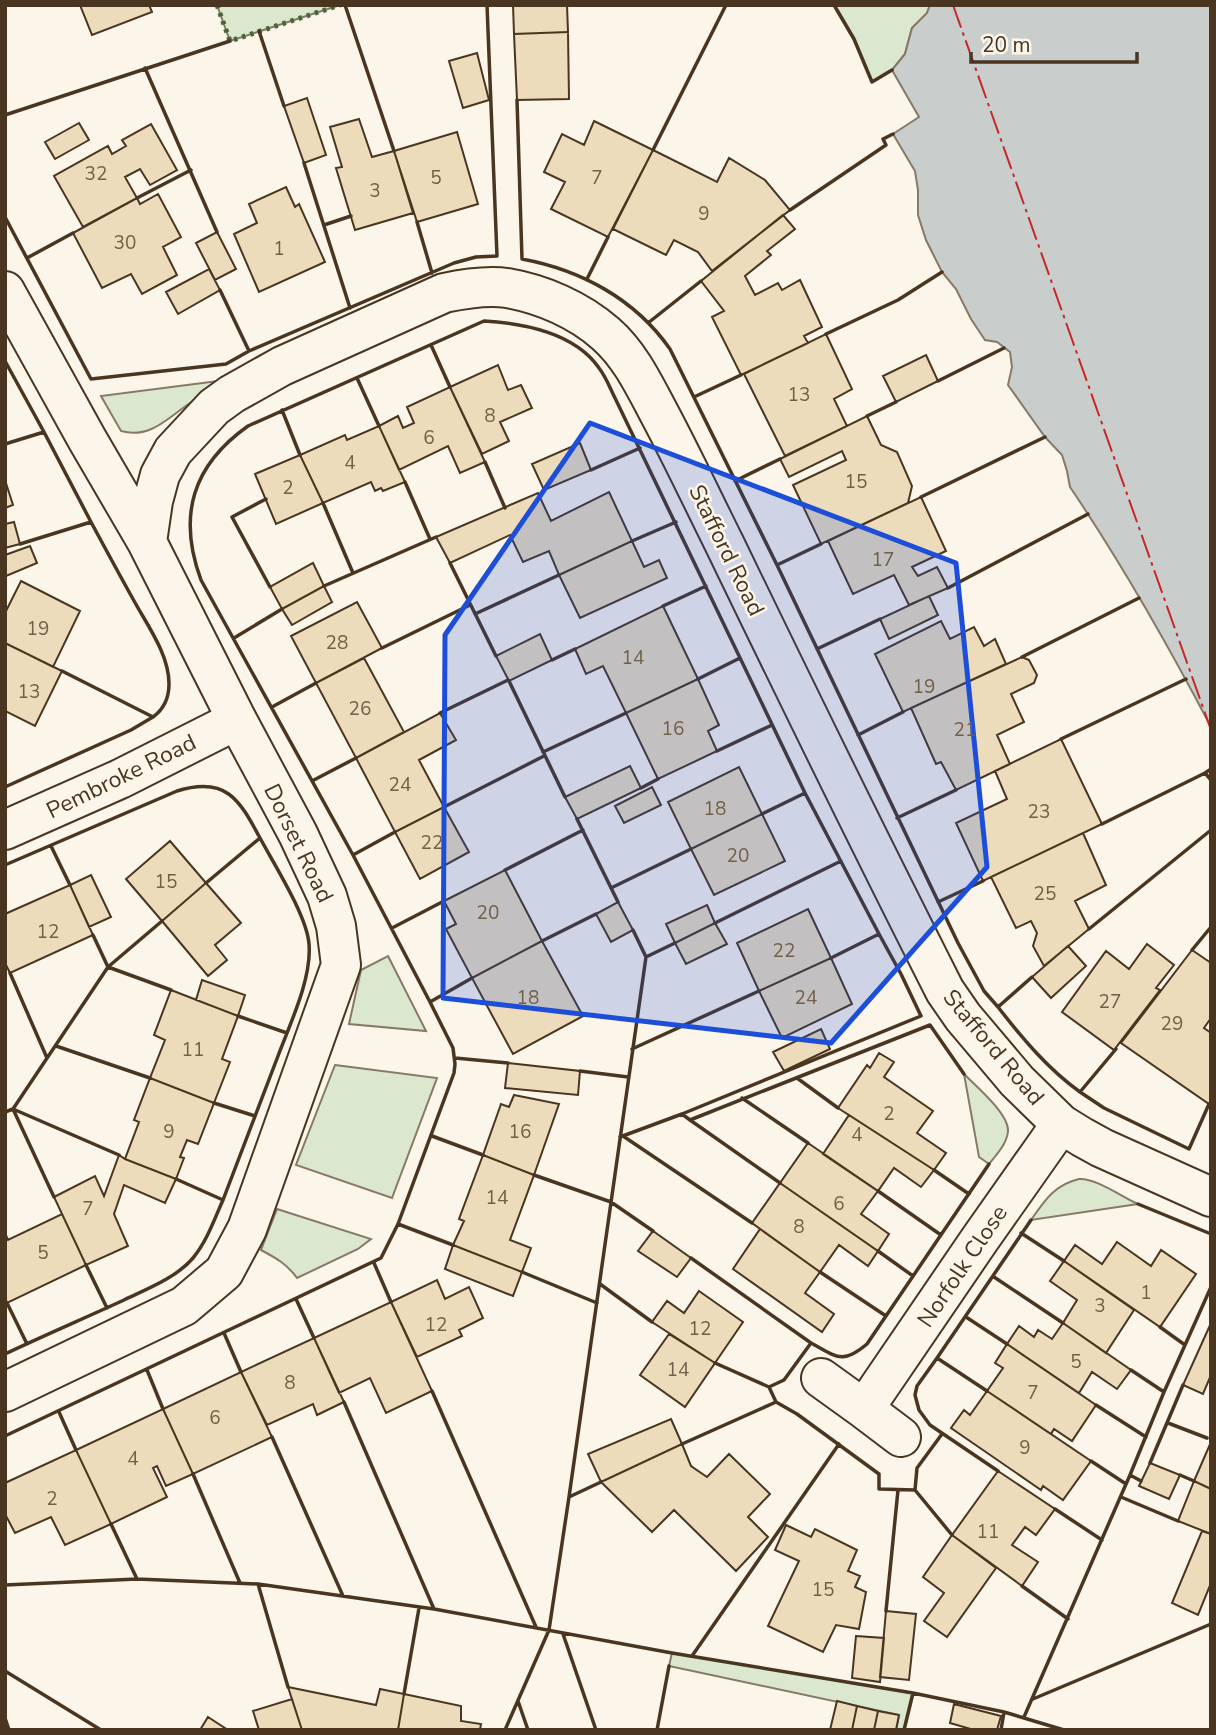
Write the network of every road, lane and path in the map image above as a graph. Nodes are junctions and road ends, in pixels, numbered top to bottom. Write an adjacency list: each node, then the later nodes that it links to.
1 (5, 291): 2 (street, Dorset Road)
2 (147, 542): 3 (street, Dorset Road); 5 (street, Stafford Road)
3 (237, 720): 4 (street, Pembroke Road); 8 (street, Dorset Road)
4 (5, 830)
5 (1061, 1124): 6 (street, Stafford Road); 9 (street, Norfolk Close)
6 (1211, 1196)
7 (821, 1378): 9 (street)
8 (5, 1392)
9 (864, 1409): 10 (street)
10 (901, 1437)

